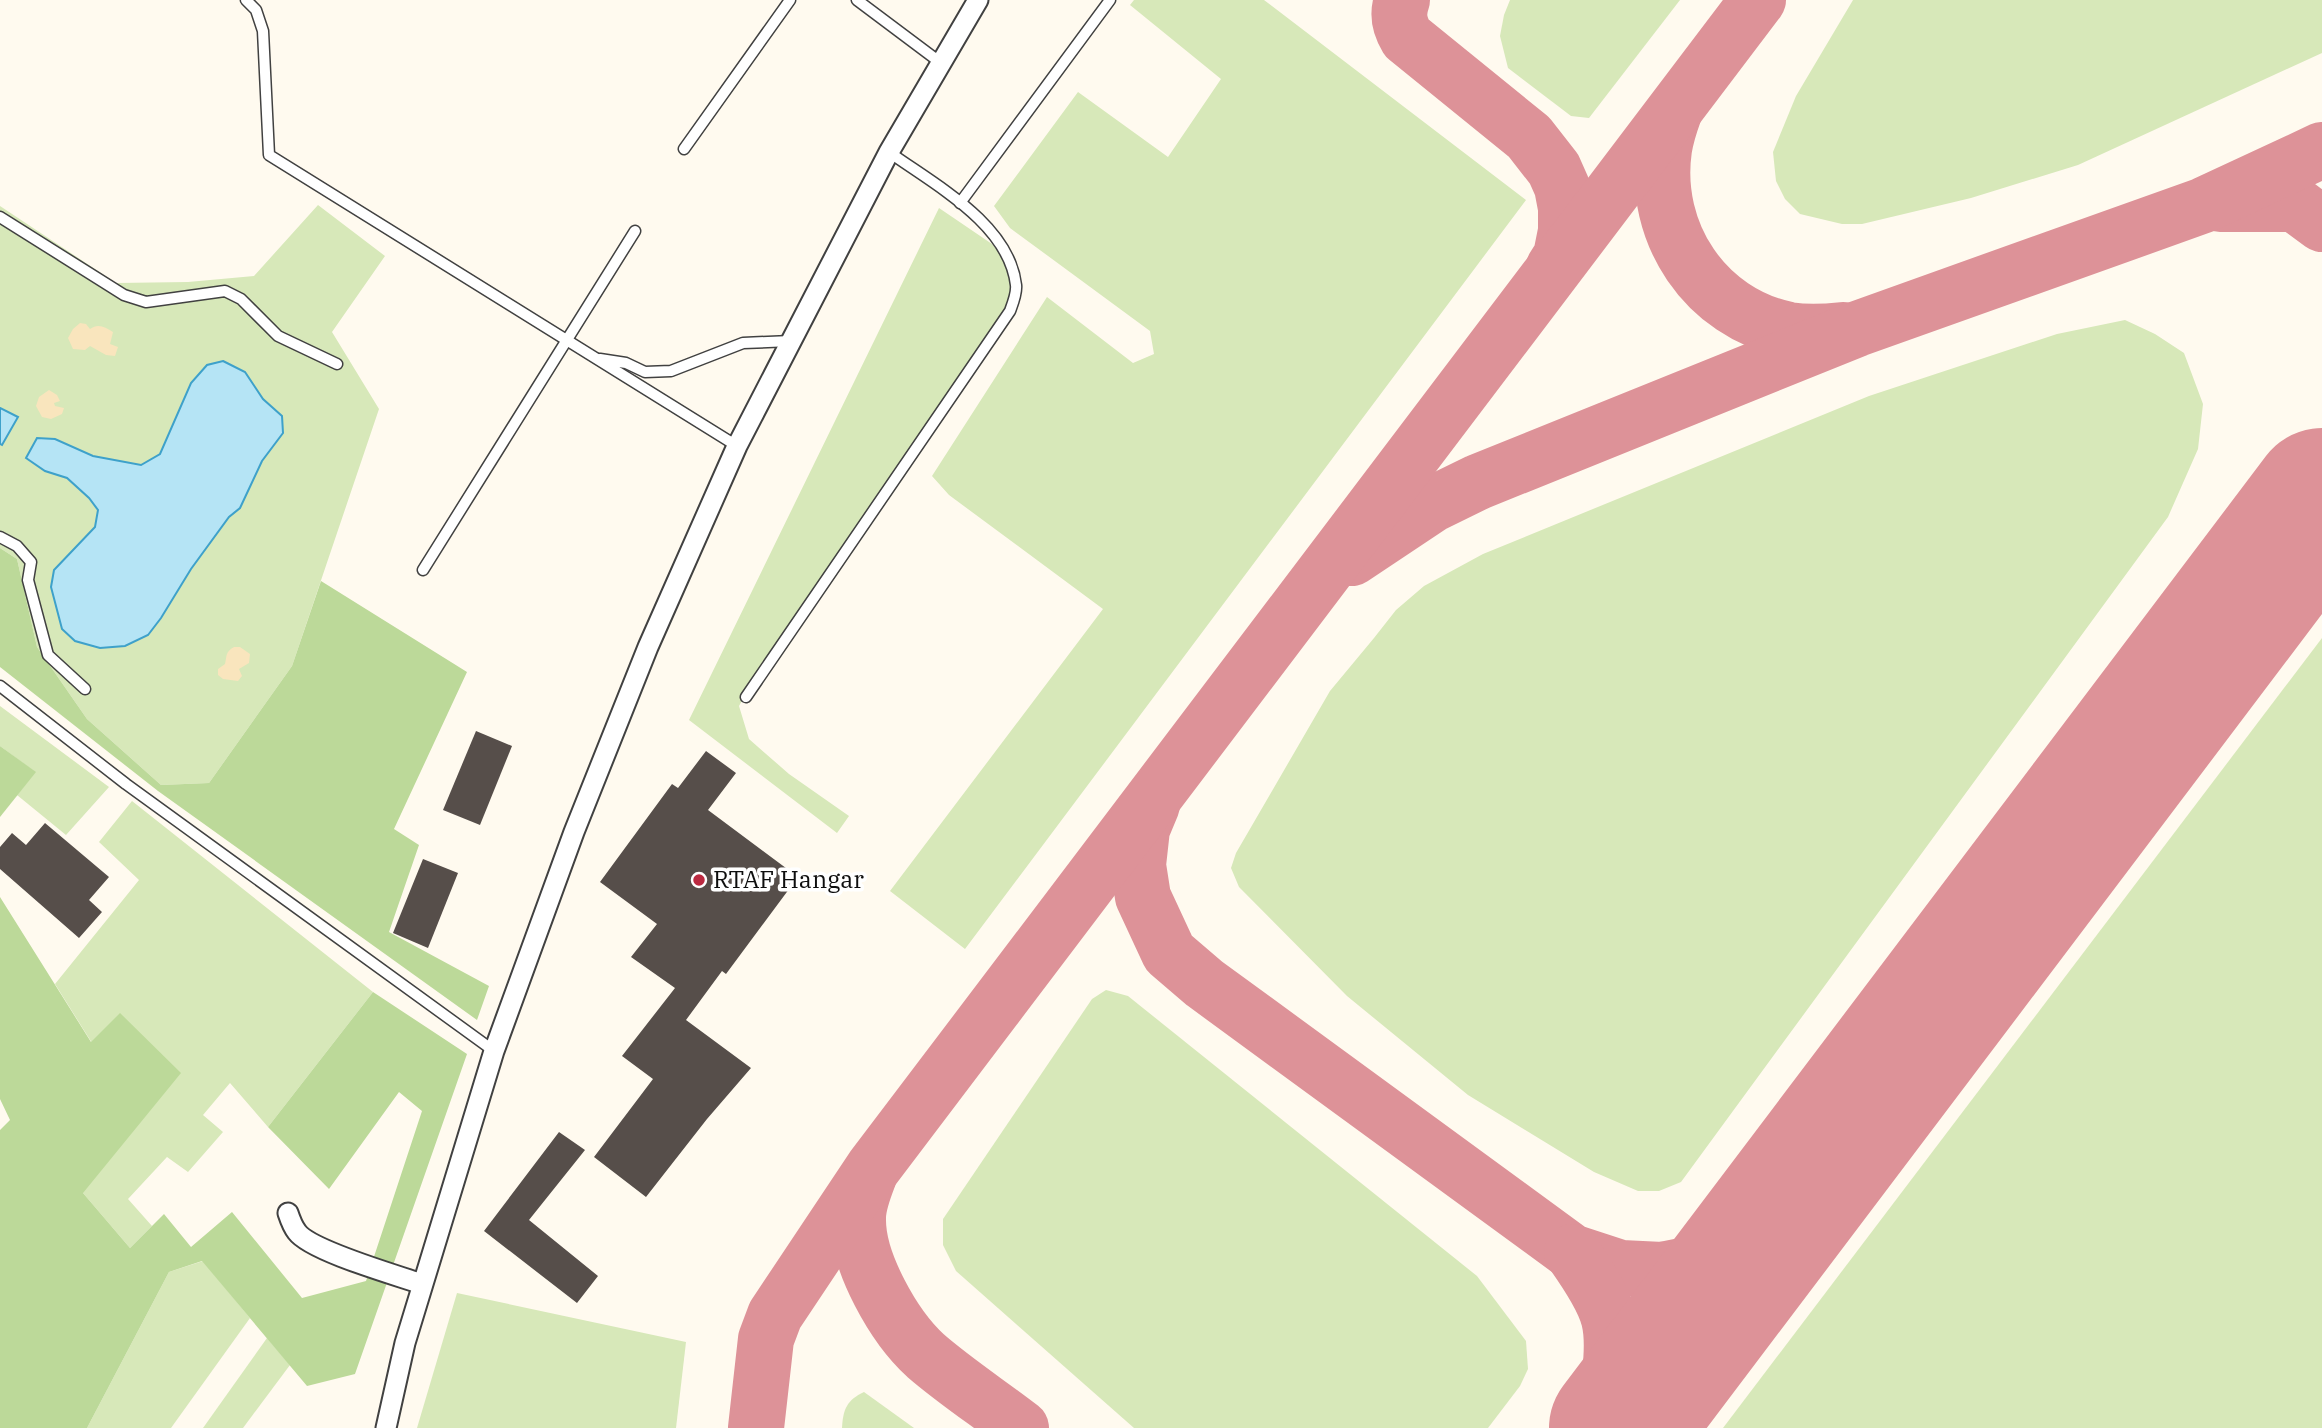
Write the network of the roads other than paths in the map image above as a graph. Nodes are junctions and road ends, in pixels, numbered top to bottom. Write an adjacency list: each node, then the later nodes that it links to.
1 (246, 0): 12 (lane)
2 (790, 0): 7 (lane)
3 (858, 0): 6 (lane)
4 (978, 0): 6 (street)
5 (1110, 0): 9 (lane)
6 (941, 63): 8 (street)
7 (684, 149)
8 (889, 152): 9 (lane); 13 (street)
9 (960, 203): 21 (lane)
10 (0, 217): 15 (lane)
11 (635, 231): 12 (lane)
12 (567, 340): 14 (lane); 18 (lane)
13 (792, 341): 14 (lane); 16 (street)
14 (594, 358): 16 (lane)
15 (337, 364)
16 (737, 446): 22 (street)
17 (0, 537): 20 (lane)
18 (423, 569)
19 (0, 686): 22 (lane)
20 (85, 690)
21 (746, 697)
22 (494, 1051): 24 (street)
23 (288, 1213): 24 (street)
24 (422, 1284): 25 (street)
25 (386, 1428)

